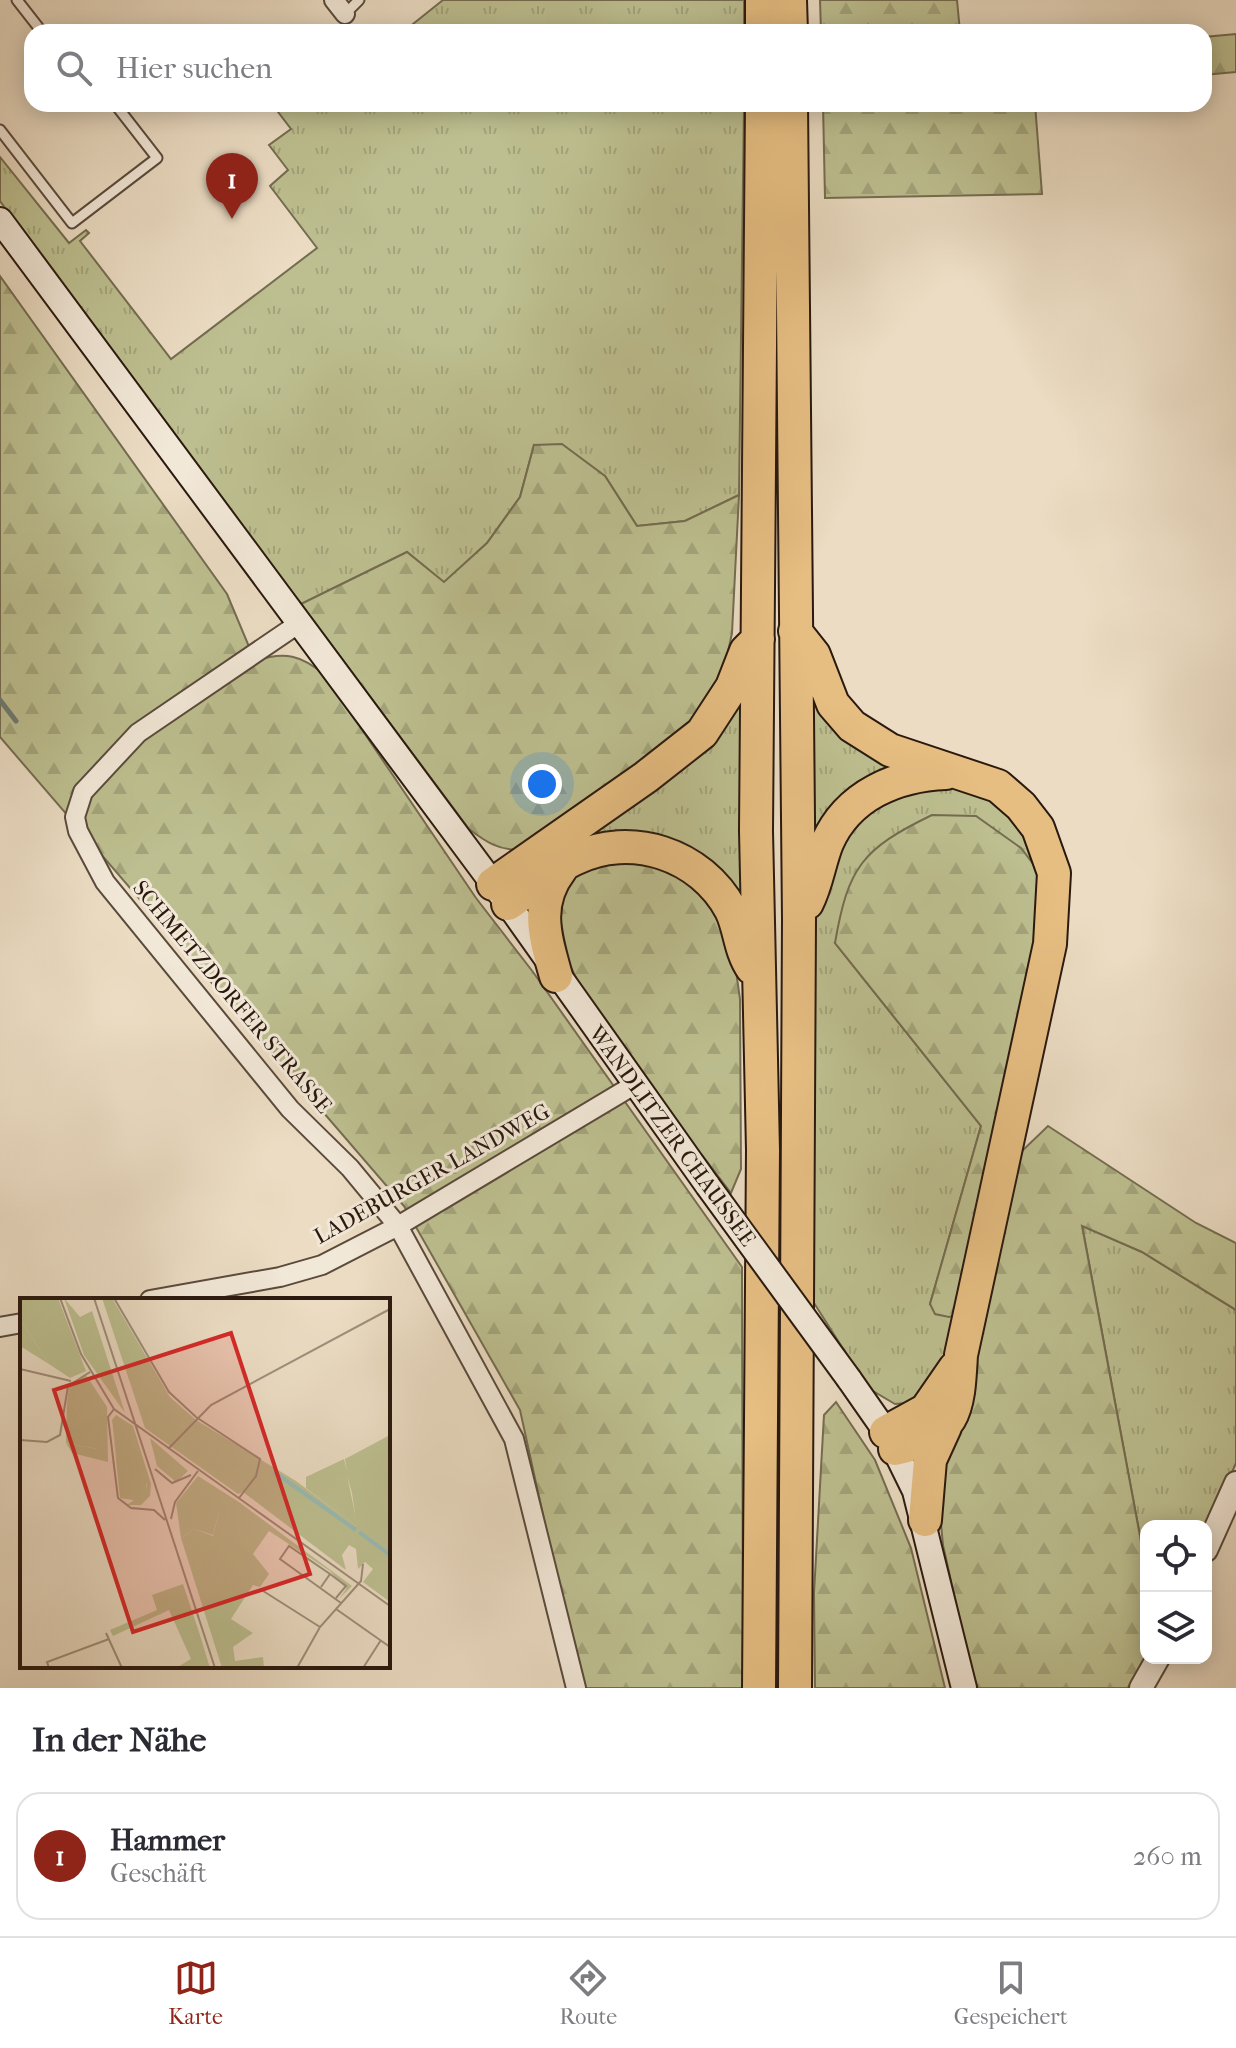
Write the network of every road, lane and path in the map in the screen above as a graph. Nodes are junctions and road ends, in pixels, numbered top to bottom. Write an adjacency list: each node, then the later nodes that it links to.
1 (17, 0): 6 (lane)
2 (359, 0): 5 (lane)
3 (762, 0): 7 (highway)
4 (790, 0): 8 (highway)
5 (339, 7)
6 (36, 24)
7 (762, 24)
8 (791, 24)
9 (121, 112): 12 (lane)
10 (762, 112): 16 (highway)
11 (791, 112): 15 (highway)
12 (0, 130)
13 (0, 220): 14 (main road, WANDLITZER CHAUSSEE)
14 (298, 624): 19 (main road, WANDLITZER CHAUSSEE); 24 (street, SCHMETZDORFER STRASSE)
15 (794, 631): 17 (highway); 20 (highway)
16 (760, 636): 19 (highway); 22 (highway)
17 (963, 772): 20 (highway); 28 (highway)
18 (568, 862): 19 (highway); 21 (highway); 22 (highway)
19 (501, 894): 21 (main road, WANDLITZER CHAUSSEE)
20 (799, 920): 37 (highway)
21 (556, 976): 23 (main road, WANDLITZER CHAUSSEE)
22 (761, 982): 36 (highway)
23 (634, 1085): 24 (street, LADEBURGER LANDWEG); 30 (main road, WANDLITZER CHAUSSEE, bridge)
24 (398, 1226): 25 (street, LADEBURGER LANDWEG); 35 (street, SCHMETZDORFER STRASSE)
25 (161, 1298)
26 (20, 1323): 27 (street)
27 (0, 1327)
28 (961, 1355): 29 (highway); 30 (highway)
29 (947, 1424): 30 (highway); 32 (highway)
30 (890, 1441): 32 (main road, WANDLITZER CHAUSSEE)
31 (1236, 1483): 33 (street)
32 (925, 1520): 38 (main road, WANDLITZER CHAUSSEE)
33 (1212, 1537)
34 (1155, 1664): 39 (street)
35 (576, 1688)
36 (759, 1688)
37 (795, 1688)
38 (964, 1688)
39 (1141, 1688)

